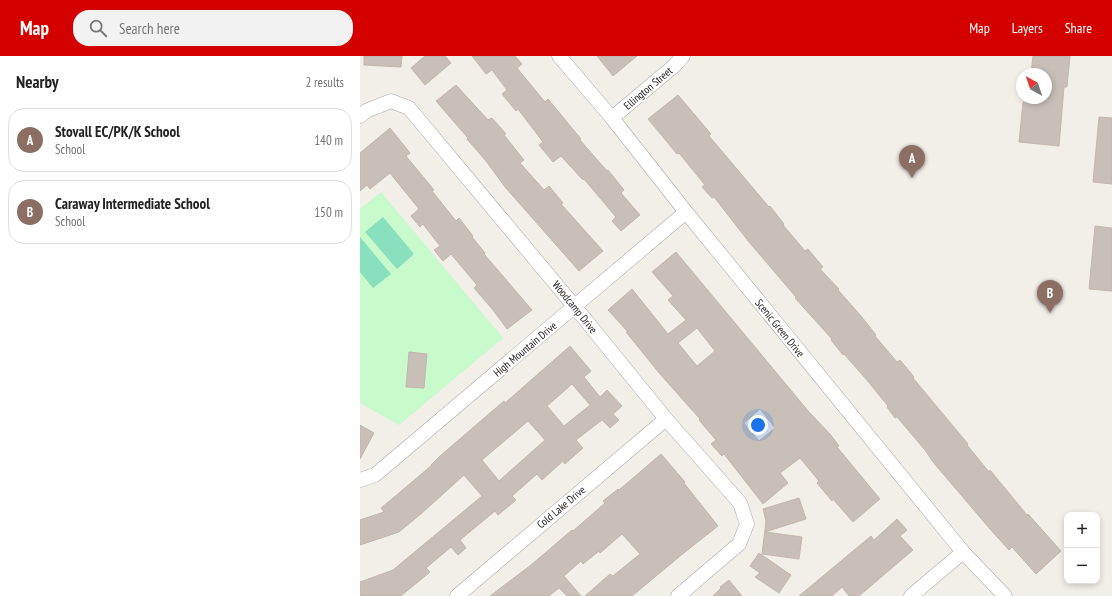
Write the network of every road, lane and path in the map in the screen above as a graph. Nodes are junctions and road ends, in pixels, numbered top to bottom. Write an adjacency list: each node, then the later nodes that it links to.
1 (559, 56): 4 (street, Scenic Green Drive)
2 (683, 56): 4 (street, Ellington Street)
3 (360, 116): 6 (street, Woodcamp Drive)
4 (612, 118): 5 (street, Scenic Green Drive)
5 (686, 212): 6 (street, High Mountain Drive); 9 (street, Scenic Green Drive)
6 (575, 307): 7 (street, Woodcamp Drive); 8 (street, High Mountain Drive)
7 (666, 419): 10 (street, Cold Lake Drive); 11 (street, Woodcamp Drive)
8 (360, 480)
9 (963, 552): 12 (street); 13 (street, Scenic Green Drive)
10 (457, 596)
11 (678, 596)
12 (910, 596)
13 (1006, 596)

